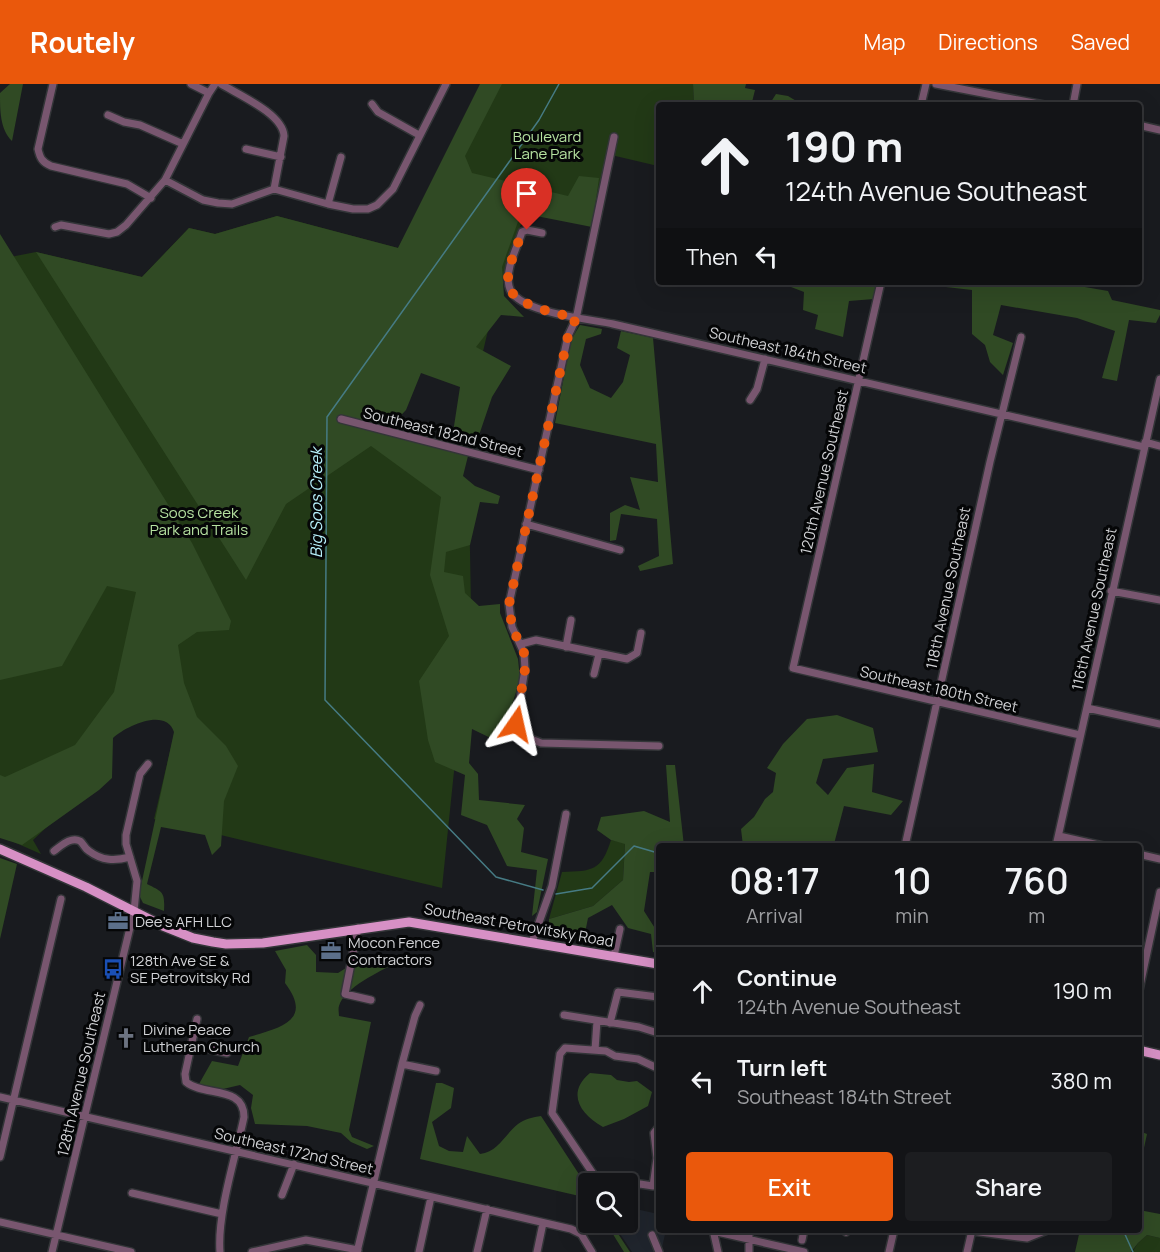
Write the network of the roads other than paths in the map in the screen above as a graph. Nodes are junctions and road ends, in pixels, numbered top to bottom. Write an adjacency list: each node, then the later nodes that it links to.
1 (53, 84): 25 (street)
2 (191, 84): 9 (street)
3 (215, 84): 9 (street)
4 (220, 84): 21 (street)
5 (446, 84): 17 (street)
6 (926, 84): 10 (street)
7 (936, 84): 11 (street)
8 (1077, 84): 12 (street)
9 (209, 93): 19 (street)
10 (922, 102)
11 (1029, 102)
12 (1074, 102)
13 (372, 104): 17 (street)
14 (108, 115): 19 (street)
15 (1142, 126): 16 (street)
16 (1160, 130)
17 (419, 135): 26 (street)
18 (614, 137): 30 (street)
19 (183, 144): 23 (street)
20 (246, 150): 21 (street)
21 (281, 157): 24 (street)
22 (341, 157): 26 (street)
23 (165, 180): 24 (street); 25 (street)
24 (274, 189): 26 (street)
25 (150, 198): 27 (street)
26 (328, 204)
27 (55, 227)
28 (542, 232): 30 (street, Southeast 184th Street)
29 (880, 285): 34 (street, 120th Avenue Southeast)
30 (576, 318): 32 (street, Southeast 184th Street); 40 (street)
31 (1021, 337): 36 (street, 118th Avenue Southeast)
32 (765, 359): 34 (street, Southeast 184th Street); 35 (street)
33 (1160, 379): 38 (street, 116th Avenue Southeast)
34 (858, 380): 36 (street, Southeast 184th Street); 50 (street, 120th Avenue Southeast)
35 (750, 399)
36 (1002, 414): 38 (street, Southeast 184th Street); 52 (street, 118th Avenue Southeast)
37 (341, 419): 40 (street, Southeast 182nd Street)
38 (1144, 445): 39 (street, Southeast 184th Street); 43 (street, 116th Avenue Southeast)
39 (1160, 446)
40 (539, 470): 41 (street)
41 (526, 524): 42 (street); 47 (street)
42 (620, 549)
43 (1111, 591): 44 (street); 53 (street, 116th Avenue Southeast)
44 (1160, 600)
45 (571, 620): 48 (street)
46 (641, 633): 49 (street)
47 (521, 644): 48 (street); 56 (street)
48 (566, 647): 49 (street)
49 (599, 654): 51 (street)
50 (793, 668): 52 (street, Southeast 180th Street)
51 (594, 674)
52 (937, 703): 55 (street, Southeast 180th Street); 60 (street, 118th Avenue Southeast)
53 (1087, 708): 54 (street); 55 (street, 116th Avenue Southeast)
54 (1160, 724)
55 (1080, 735): 59 (street, 116th Avenue Southeast)
56 (659, 746)
57 (148, 764): 66 (street, 128th Avenue Southeast)
58 (566, 814): 73 (street)
59 (1059, 836): 61 (street, 116th Avenue Southeast); 62 (street)
60 (906, 843)
61 (1057, 843)
62 (1090, 843)
63 (0, 849): 70 (main road, Southeast Petrovitsky Road)
64 (54, 851): 66 (street)
65 (1142, 855): 67 (street)
66 (130, 857): 70 (street, 128th Avenue Southeast)
67 (1160, 859)
68 (1160, 892): 76 (street)
69 (61, 899): 94 (street)
70 (134, 911): 71 (main road, Southeast Petrovitsky Road); 95 (street, 128th Avenue Southeast)
71 (358, 928): 73 (main road, Southeast Petrovitsky Road); 78 (street)
72 (620, 929): 74 (street)
73 (532, 942): 74 (main road, Southeast Petrovitsky Road)
74 (614, 956): 75 (main road, Southeast Petrovitsky Road)
75 (656, 964)
76 (1142, 966)
77 (656, 997): 83 (street)
78 (371, 1000)
79 (420, 1005): 90 (street)
80 (564, 1015): 82 (street)
81 (197, 1019): 85 (street)
82 (597, 1021): 83 (street); 86 (street)
83 (610, 1023): 84 (street)
84 (656, 1033)
85 (191, 1045): 88 (street); 98 (street)
86 (595, 1050): 91 (street); 102 (street)
87 (1142, 1051): 89 (main road)
88 (227, 1053)
89 (1160, 1055)
90 (402, 1064): 92 (street); 103 (street)
91 (656, 1068)
92 (436, 1071)
93 (0, 1097): 94 (street, Southeast 172nd Street)
94 (14, 1100): 95 (street, Southeast 172nd Street); 99 (street)
95 (84, 1116): 98 (street, Southeast 172nd Street); 121 (street, 128th Avenue Southeast)
96 (656, 1130): 97 (street)
97 (656, 1150)
98 (237, 1151): 100 (street, Southeast 172nd Street); 109 (street)
99 (0, 1157)
100 (294, 1164): 103 (street, Southeast 172nd Street); 106 (street)
101 (656, 1165): 104 (street)
102 (593, 1173)
103 (373, 1184): 107 (street, Southeast 172nd Street); 126 (street)
104 (638, 1185)
105 (132, 1193): 109 (street)
106 (282, 1196)
107 (431, 1197): 108 (street, Southeast 172nd Street); 131 (street)
108 (487, 1209): 111 (street, Southeast 172nd Street); 132 (street)
109 (222, 1215): 129 (street)
110 (0, 1222): 121 (street)
111 (543, 1223): 133 (street); 134 (street, Southeast 172nd Street)
112 (714, 1233): 136 (street)
113 (725, 1233): 122 (street)
114 (749, 1233): 122 (street)
115 (803, 1233): 124 (street)
116 (894, 1233): 123 (street); 139 (street)
117 (971, 1233): 140 (street)
118 (993, 1233): 119 (street)
119 (1040, 1233)
120 (652, 1234): 135 (street)
121 (56, 1235): 127 (street, 128th Avenue Southeast); 128 (street)
122 (750, 1239): 137 (street); 138 (street)
123 (903, 1239)
124 (802, 1240)
125 (280, 1249): 126 (street); 130 (street)
126 (357, 1251)
127 (52, 1252)
128 (130, 1252)
129 (220, 1252)
130 (252, 1252)
131 (418, 1252)
132 (477, 1252)
133 (537, 1252)
134 (592, 1252)
135 (659, 1252)
136 (718, 1252)
137 (749, 1252)
138 (804, 1252)
139 (889, 1252)
140 (967, 1252)

